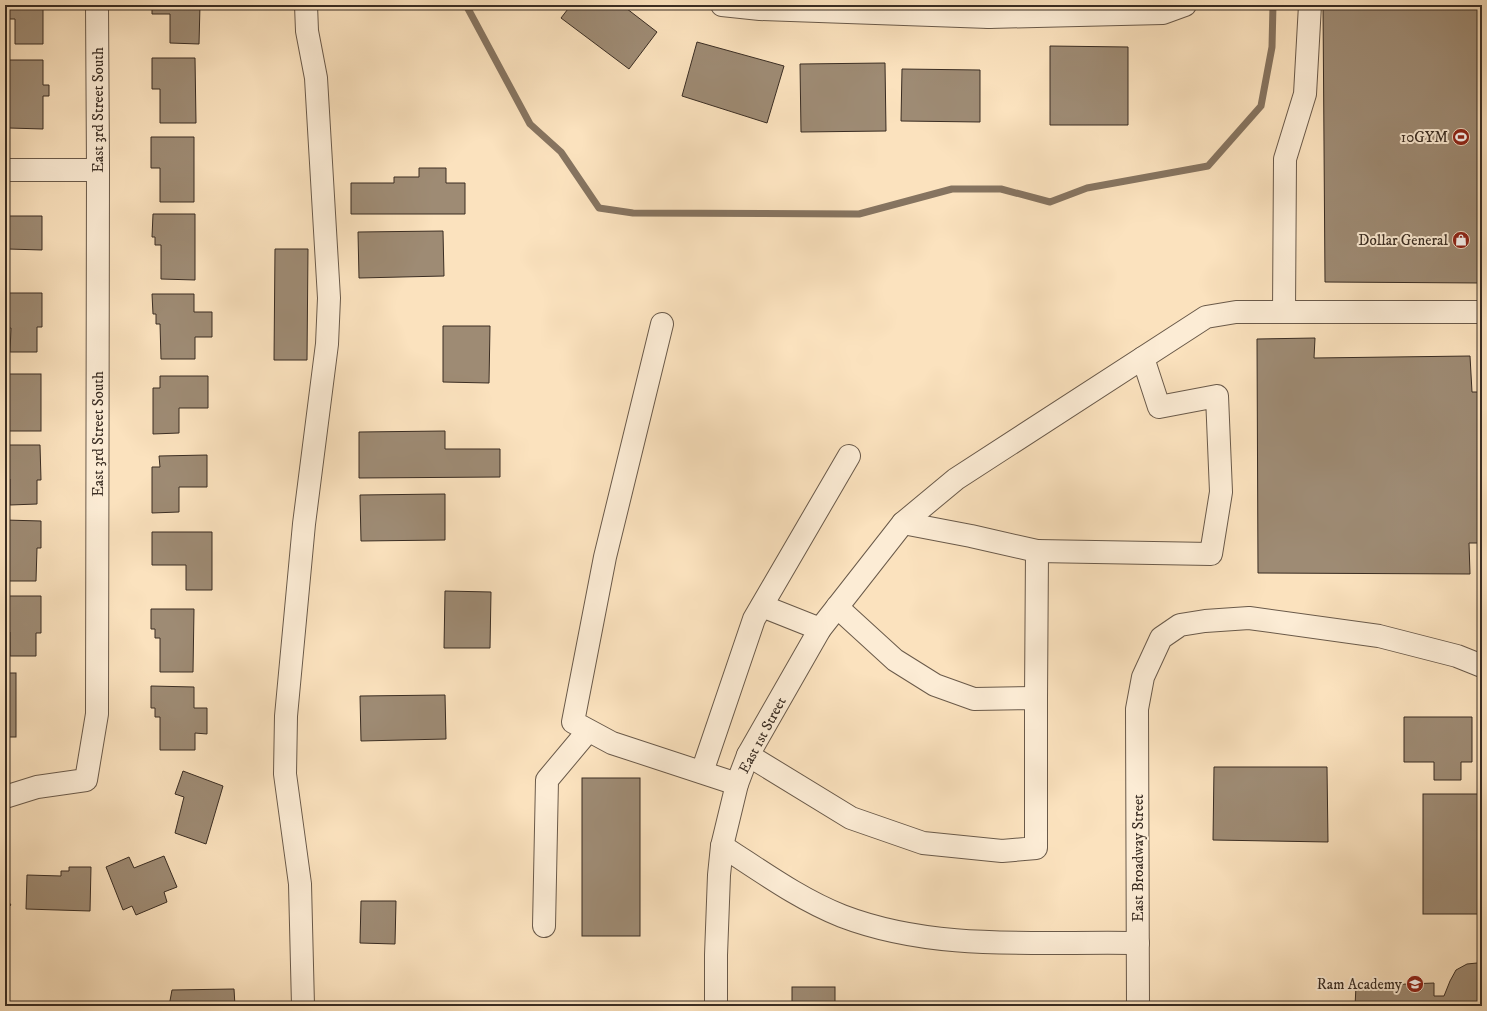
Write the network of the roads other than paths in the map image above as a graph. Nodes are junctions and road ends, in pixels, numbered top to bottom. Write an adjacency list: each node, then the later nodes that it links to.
1 (97, 5): 8 (street, East 3rd Street South)
2 (306, 5): 29 (street)
3 (722, 5): 6 (street)
4 (1185, 5): 6 (street)
5 (1310, 5): 9 (street)
6 (991, 11)
7 (5, 170): 8 (street)
8 (98, 170): 25 (street, East 3rd Street South)
9 (1284, 312): 10 (street, East 1st Street); 12 (street, East 1st Street)
10 (1482, 312)
11 (662, 324): 21 (street)
12 (1142, 358): 14 (street, East 1st Street); 15 (street)
13 (849, 456): 16 (street)
14 (903, 523): 15 (street); 17 (street, East 1st Street)
15 (1038, 550): 20 (street)
16 (762, 606): 18 (street); 23 (street)
17 (837, 607): 18 (street, East 1st Street); 20 (street)
18 (820, 629): 22 (street, East 1st Street)
19 (1482, 666): 28 (street, East Broadway Street)
20 (1036, 698): 22 (street)
21 (588, 731): 23 (street); 27 (street)
22 (748, 755): 24 (street, East 1st Street)
23 (702, 772): 24 (street)
24 (737, 784): 26 (street, East 1st Street)
25 (5, 796)
26 (722, 846): 28 (street); 30 (street, East 1st Street)
27 (544, 926)
28 (1138, 943): 31 (street, East Broadway Street)
29 (303, 1006)
30 (716, 1006)
31 (1138, 1006)

